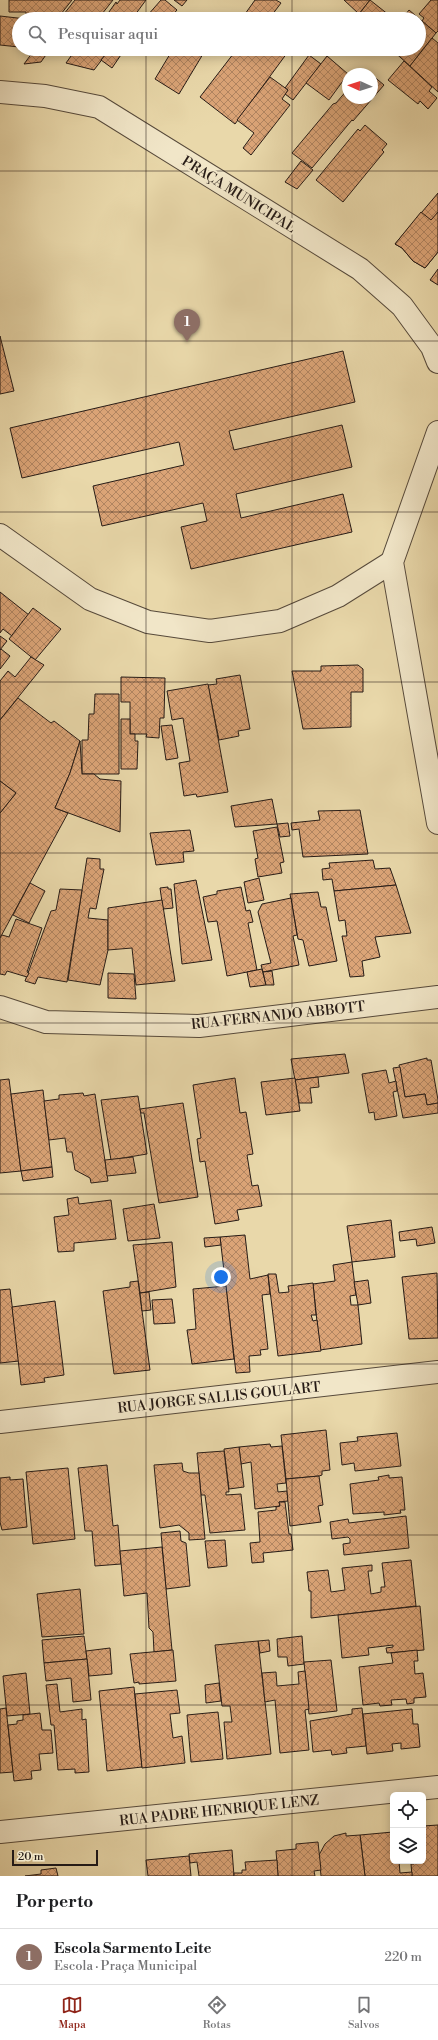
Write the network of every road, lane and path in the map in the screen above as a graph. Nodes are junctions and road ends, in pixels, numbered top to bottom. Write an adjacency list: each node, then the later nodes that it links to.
1 (0, 92): 2 (street, PRAÇA MUNICIPAL)
2 (438, 362)
3 (438, 432): 5 (street)
4 (0, 535): 5 (street)
5 (392, 562): 6 (street)
6 (438, 823)
7 (438, 996): 8 (street, RUA FERNANDO ABBOTT)
8 (0, 1007)
9 (438, 1372): 10 (street, RUA JORGE SALLIS GOULART)
10 (0, 1422)
11 (438, 1787): 12 (street, RUA PADRE HENRIQUE LENZ)
12 (0, 1832)

